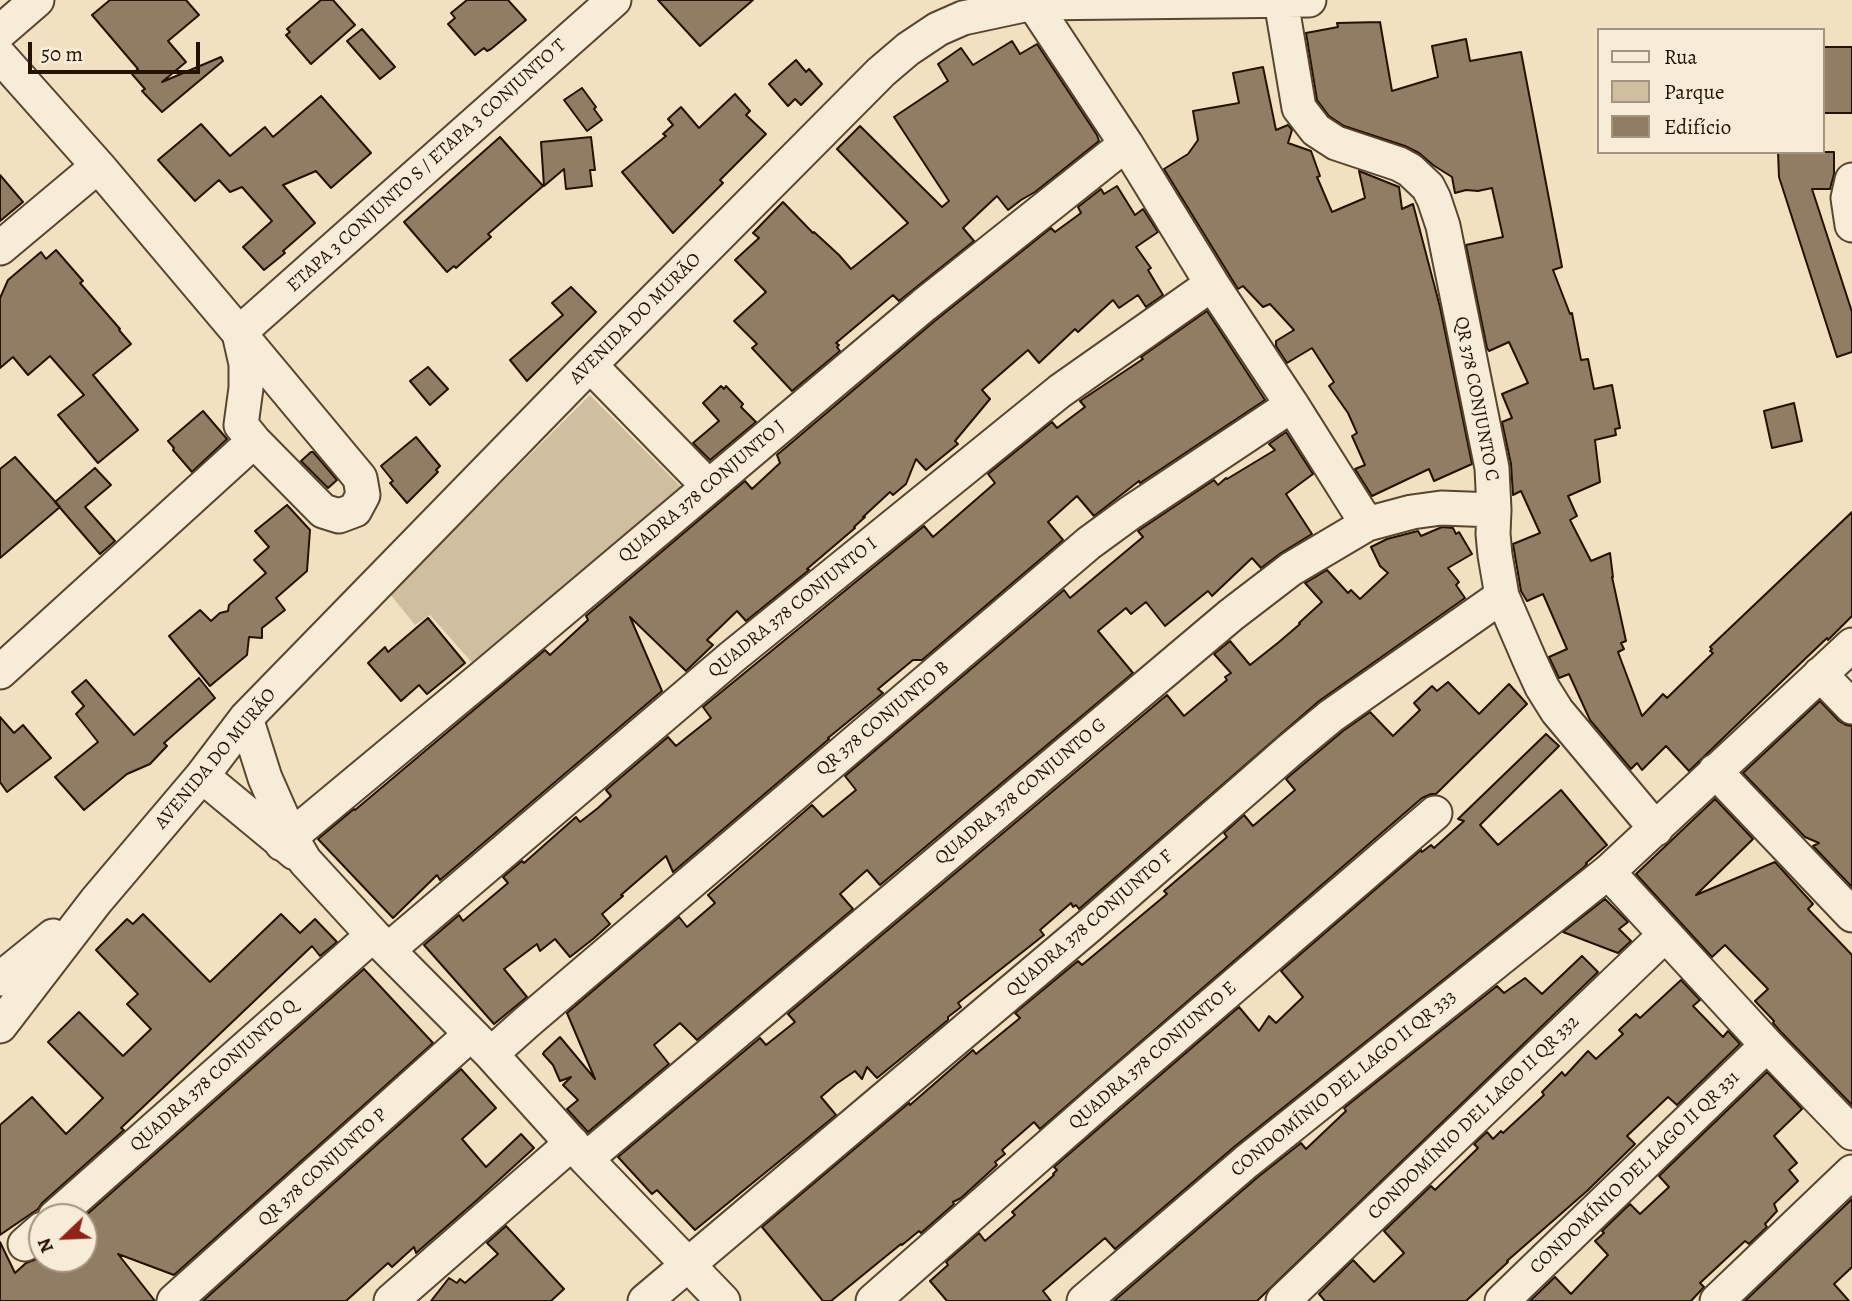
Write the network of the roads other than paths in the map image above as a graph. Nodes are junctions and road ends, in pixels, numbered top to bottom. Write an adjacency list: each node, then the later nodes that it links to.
1 (37, 0): 5 (street)
2 (614, 0): 13 (street, ETAPA 3 CONJUNTO S / ETAPA 3 CONJUNTO T)
3 (1295, 1): 4 (street, AVENIDA DO MURÃO); 18 (street, QR 378 CONJUNTO C)
4 (1033, 3): 7 (street); 14 (street, AVENIDA DO MURÃO)
5 (0, 32)
6 (0, 55): 8 (street)
7 (1126, 144): 12 (street); 17 (street, QUADRA 378 CONJUNTO J)
8 (98, 166): 11 (street); 13 (street)
9 (1852, 180): 10 (street)
10 (1852, 225)
11 (0, 248)
12 (1212, 284): 15 (street); 35 (street, QUADRA 378 CONJUNTO I)
13 (239, 333): 16 (street); 16 (street)
14 (590, 365): 17 (street); 25 (street, AVENIDA DO MURÃO)
15 (1292, 405): 19 (street); 38 (street, QR 378 CONJUNTO B)
16 (254, 441): 22 (street)
17 (708, 486): 30 (street, QUADRA 378 CONJUNTO J)
18 (1494, 510): 19 (street, QUADRA 378 CONJUNTO G); 20 (street, QR 378 CONJUNTO C)
19 (1367, 524): 41 (street, QUADRA 378 CONJUNTO G)
20 (1502, 596): 29 (street, QR 378 CONJUNTO C); 44 (street, QUADRA 378 CONJUNTO F)
21 (1852, 645): 23 (street, CONDOMÍNIO DEL LAGO II QR 333)
22 (0, 672)
23 (1821, 674): 24 (street); 26 (street, CONDOMÍNIO DEL LAGO II QR 333)
24 (1852, 707)
25 (246, 718): 27 (street, AVENIDA DO MURÃO); 30 (street)
26 (1715, 771): 29 (street, CONDOMÍNIO DEL LAGO II QR 333); 33 (street)
27 (202, 776): 30 (street); 32 (street, AVENIDA DO MURÃO)
28 (1435, 813): 49 (street, QUADRA 378 CONJUNTO E)
29 (1656, 829): 31 (street, CONDOMÍNIO DEL LAGO II QR 333)
30 (293, 847): 35 (street)
31 (1608, 872): 34 (street); 50 (street, CONDOMÍNIO DEL LAGO II QR 333)
32 (96, 901): 36 (street); 37 (street)
33 (1852, 915)
34 (1665, 935): 39 (street); 51 (street, CONDOMÍNIO DEL LAGO II QR 332)
35 (381, 942): 38 (street); 43 (street, QUADRA 378 CONJUNTO Q)
36 (0, 979)
37 (0, 1026)
38 (481, 1044): 41 (street); 45 (street, QR 378 CONJUNTO P)
39 (1767, 1045): 40 (street); 52 (street, CONDOMÍNIO DEL LAGO II QR 331)
40 (1852, 1133)
41 (579, 1151): 44 (street); 46 (street, QUADRA 378 CONJUNTO G)
42 (1852, 1172): 53 (street)
43 (72, 1203)
44 (689, 1264): 47 (street, QUADRA 378 CONJUNTO F); 48 (street)
45 (174, 1301)
46 (391, 1301)
47 (645, 1301)
48 (723, 1301)
49 (873, 1301)
50 (1084, 1301)
51 (1283, 1301)
52 (1502, 1301)
53 (1717, 1301)

